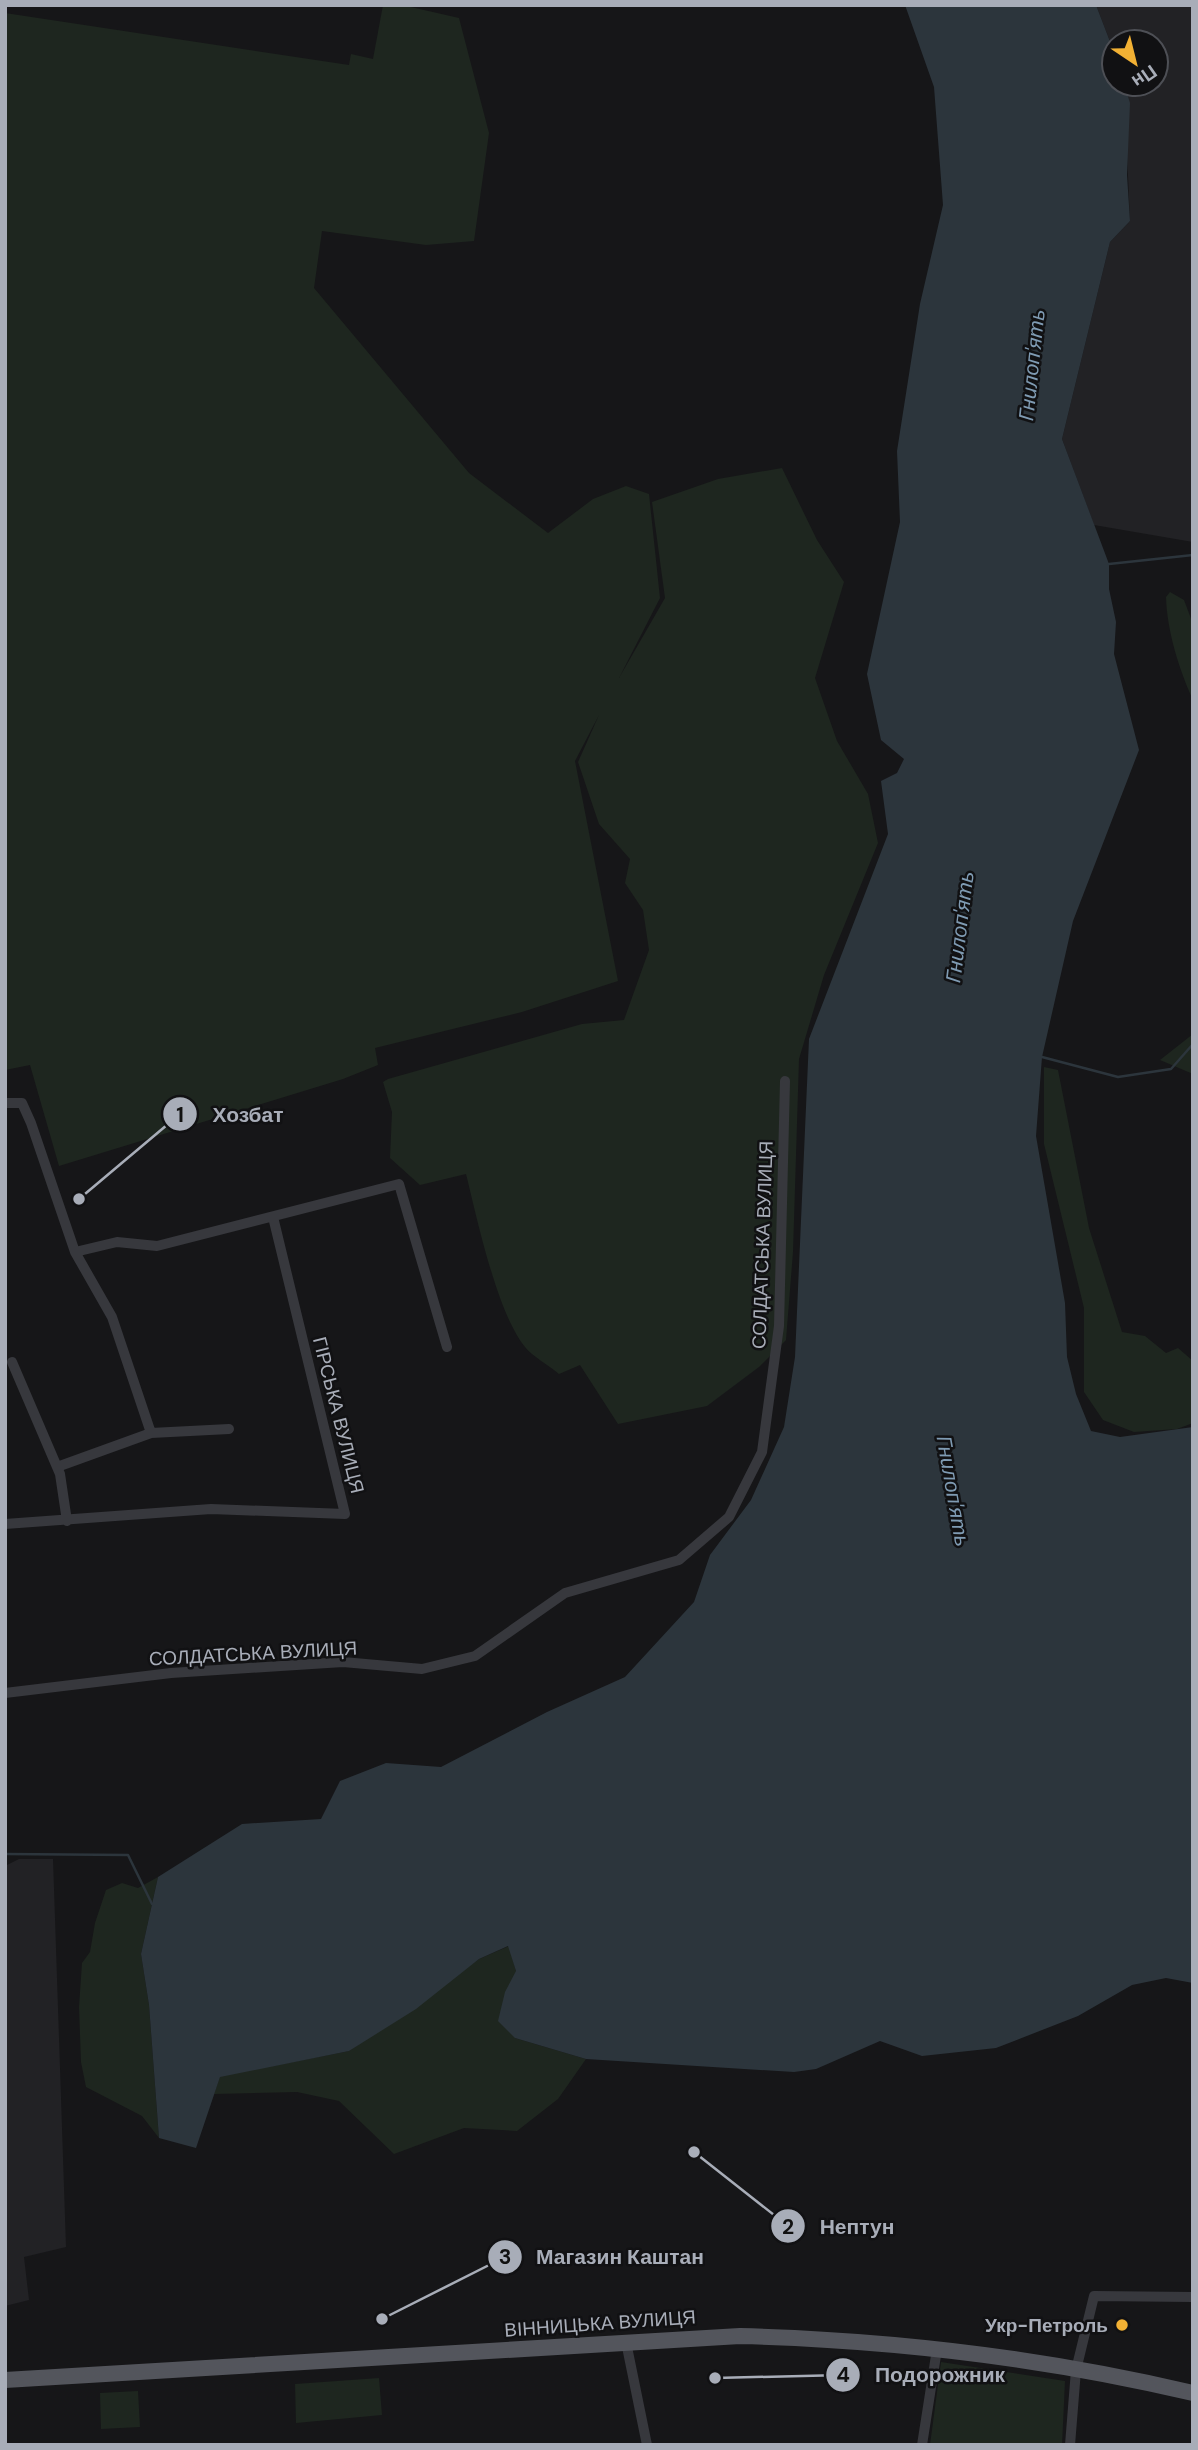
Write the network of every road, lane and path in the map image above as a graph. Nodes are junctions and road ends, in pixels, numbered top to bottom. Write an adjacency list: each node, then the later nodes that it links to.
1 (785, 1081): 12 (street, СОЛДАТСЬКА ВУЛИЦЯ)
2 (5, 1103): 4 (street)
3 (273, 1217): 4 (street); 5 (street); 10 (street, ГІРСЬКА ВУЛИЦЯ)
4 (75, 1252): 8 (street)
5 (447, 1347)
6 (12, 1362): 9 (street)
7 (229, 1429): 8 (street)
8 (151, 1433): 9 (street)
9 (57, 1467): 10 (street)
10 (67, 1521): 11 (street, ГІРСЬКА ВУЛИЦЯ)
11 (5, 1524)
12 (5, 1693)
13 (1193, 2297): 16 (street)
14 (626, 2342): 15 (main road, ВІННИЦЬКА ВУЛИЦЯ); 17 (main road, ВІННИЦЬКА ВУЛИЦЯ); 19 (street)
15 (937, 2349): 16 (main road, ВІННИЦЬКА ВУЛИЦЯ); 20 (street)
16 (1076, 2370): 18 (main road, ВІННИЦЬКА ВУЛИЦЯ); 21 (street)
17 (5, 2379)
18 (1193, 2393)
19 (647, 2445)
20 (922, 2445)
21 (1070, 2445)

